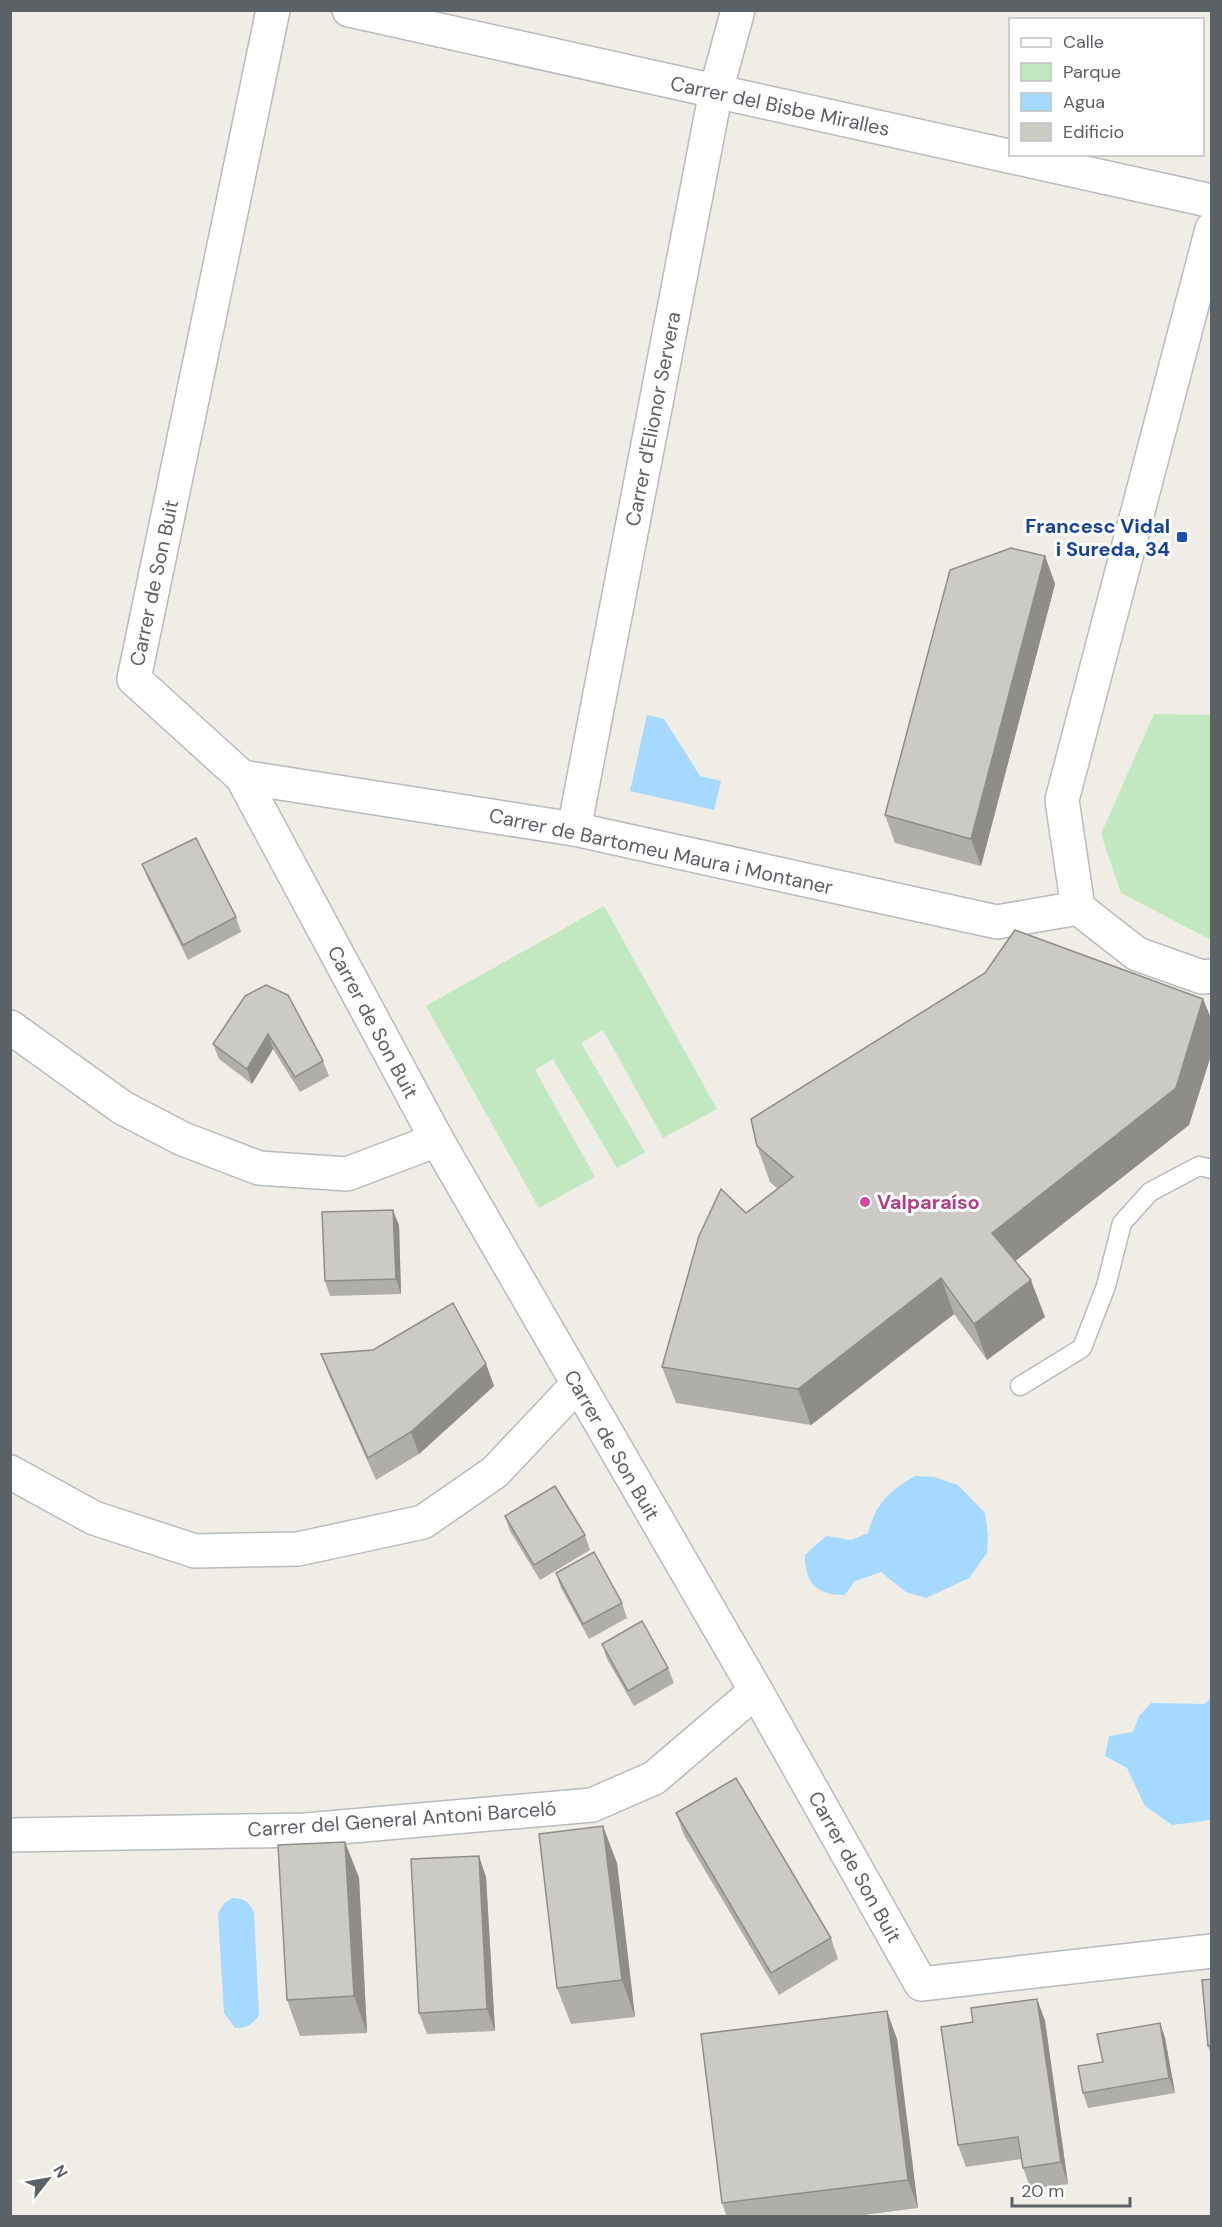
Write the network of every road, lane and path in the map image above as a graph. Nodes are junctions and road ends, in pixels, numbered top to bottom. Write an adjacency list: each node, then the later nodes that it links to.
1 (273, 10): 9 (street, Carrer de Son Buit)
2 (349, 10): 4 (street, Carrer del Bisbe Miralles)
3 (738, 10): 4 (street, Carrer d'Elionor Servera)
4 (716, 91): 5 (street, Carrer del Bisbe Miralles); 10 (street, Carrer d'Elionor Servera)
5 (1009, 156)
6 (1009, 156): 7 (street, Carrer del Bisbe Miralles)
7 (1212, 201)
8 (1212, 229): 11 (street)
9 (242, 777): 10 (street, Carrer de Bartomeu Maura i Montaner); 14 (street, Carrer de Son Buit)
10 (574, 829): 11 (street, Carrer de Bartomeu Maura i Montaner)
11 (1078, 908): 12 (street)
12 (1212, 976)
13 (10, 1027): 14 (street)
14 (437, 1140): 16 (street, Carrer de Son Buit)
15 (1212, 1169): 17 (lane)
16 (577, 1386): 18 (street); 19 (street, Carrer de Son Buit)
17 (1020, 1386)
18 (10, 1472)
19 (756, 1691): 20 (street, Carrer del General Antoni Barceló); 21 (street, Carrer de Son Buit)
20 (10, 1835)
21 (1212, 1951)

